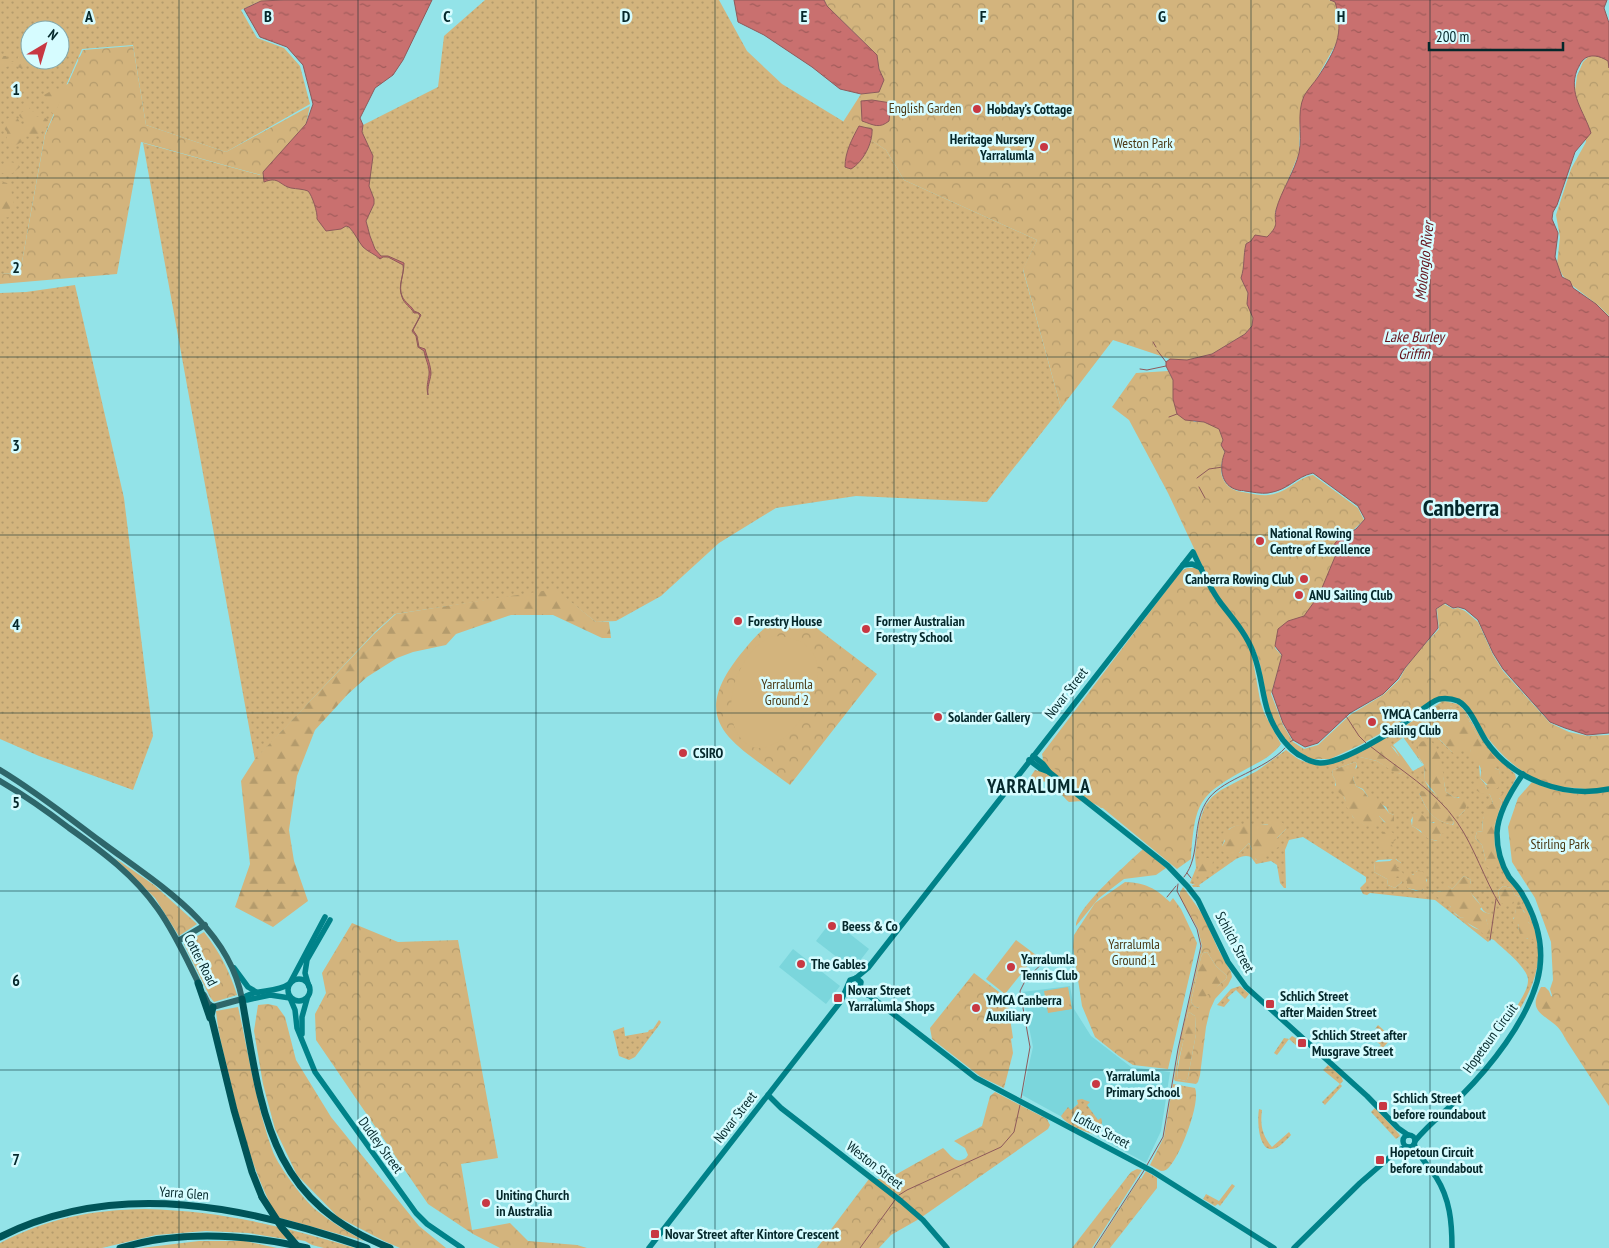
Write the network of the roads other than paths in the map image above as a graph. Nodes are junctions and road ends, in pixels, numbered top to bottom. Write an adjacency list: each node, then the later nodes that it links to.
1 (1183, 564): 2 (main road); 2 (main road, Novar Street); 3 (main road, Novar Street)
2 (1201, 568): 5 (main road)
3 (1031, 758): 13 (main road, Novar Street); 25 (main road, Schlich Street)
4 (0, 770): 8 (main road, Cotter Road)
5 (1523, 774): 7 (main road); 25 (main road, Hopetoun Circuit)
6 (0, 780): 9 (main road, Cotter Road)
7 (1609, 789)
8 (205, 926): 9 (main road); 10 (main road, Cotter Road)
9 (178, 941): 11 (main road, Cotter Road)
10 (227, 958): 16 (main road); 19 (main road, Cotter Road)
11 (198, 983): 21 (main road, Cotter Road); 22 (highway)
12 (290, 983): 15 (main road); 15 (main road); 16 (main road); 17 (main road)
13 (858, 985): 14 (main road, Loftus Street); 14 (main road, Novar Street); 20 (main road, Novar Street); 35 (main road, Loftus Street)
14 (849, 986): 20 (main road, Novar Street)
15 (309, 987): 18 (main road)
16 (258, 993): 19 (main road)
17 (290, 998): 18 (main road); 19 (main road); 23 (main road, Dudley Street)
18 (307, 998): 23 (main road, Dudley Street)
19 (242, 999): 21 (main road, Cotter Road); 31 (highway)
20 (841, 1001): 24 (main road, Novar Street)
21 (213, 1007): 22 (highway)
22 (213, 1025): 28 (highway, bridge)
23 (302, 1038): 32 (main road, Dudley Street)
24 (767, 1097): 33 (main road, Novar Street); 34 (main road, Weston Street)
25 (1409, 1141): 36 (main road, Hopetoun Circuit); 37 (main road, Schlich Street)
26 (0, 1238): 30 (highway, Yarra Glen)
27 (120, 1248): 29 (highway)
28 (299, 1248)
29 (307, 1248)
30 (367, 1248)
31 (390, 1248)
32 (462, 1248)
33 (649, 1248)
34 (947, 1248)
35 (1274, 1248)
36 (1294, 1248)
37 (1452, 1248)

